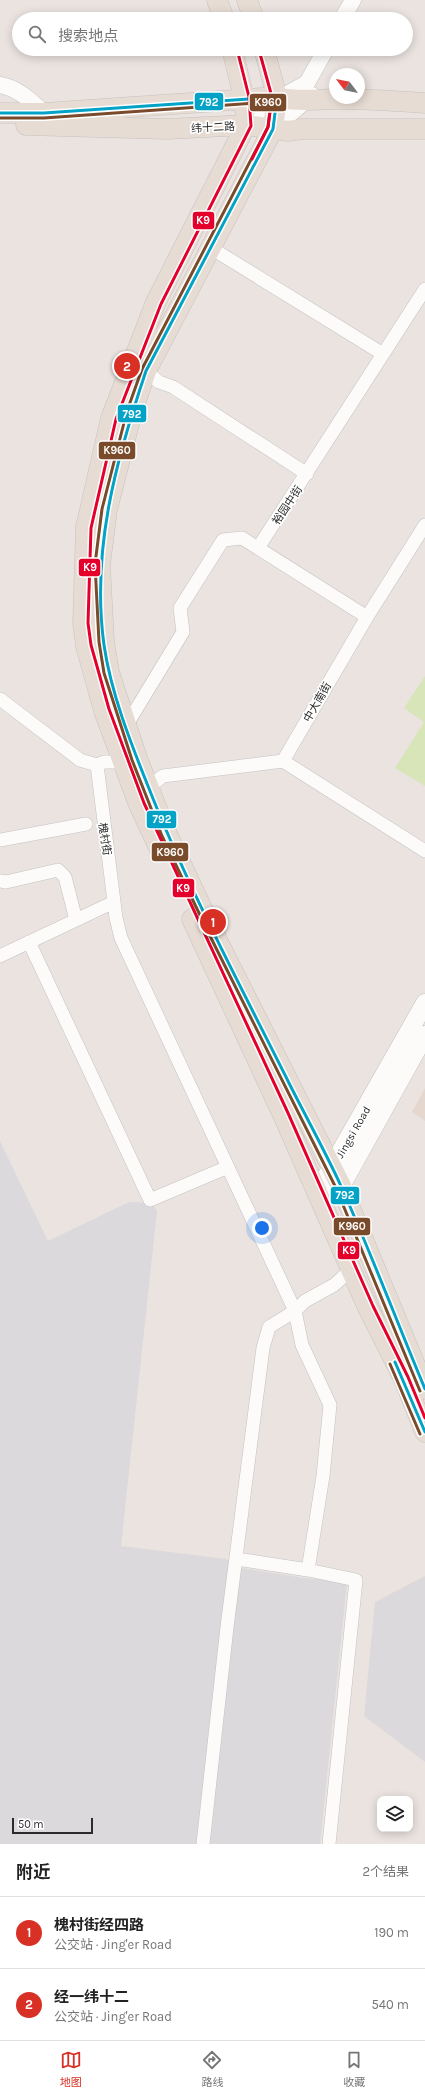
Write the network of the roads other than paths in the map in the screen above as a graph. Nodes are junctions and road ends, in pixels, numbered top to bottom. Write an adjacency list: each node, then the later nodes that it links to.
1 (218, 0): 5 (main road)
2 (247, 0): 6 (main road)
3 (353, 0): 7 (street)
4 (364, 0): 8 (street)
5 (222, 12)
6 (251, 12)
7 (346, 12)
8 (358, 12)
9 (234, 56): 15 (main road)
10 (266, 56): 14 (main road)
11 (322, 56): 14 (street)
12 (334, 56): 16 (street)
13 (0, 85): 19 (street)
14 (277, 97): 15 (main road); 16 (main road); 21 (street); 22 (main road)
15 (244, 98): 19 (main road); 21 (main road)
16 (310, 99): 17 (main road); 22 (street)
17 (425, 103)
18 (0, 113): 19 (main road)
19 (44, 113)
20 (0, 125): 21 (main road, 纬十二路)
21 (246, 125): 22 (main road, 纬十二路); 35 (main road)
22 (273, 129): 23 (main road, 纬十二路); 24 (main road)
23 (425, 129)
24 (211, 248): 26 (street); 27 (main road)
25 (425, 289): 26 (street)
26 (383, 354): 28 (street)
27 (146, 371): 28 (street, 裕园中街); 33 (main road)
28 (307, 474): 30 (street, 裕园中街)
29 (425, 525): 31 (street, 中大南街)
30 (258, 548): 31 (street); 33 (street)
31 (367, 617): 34 (street, 中大南街)
32 (0, 699): 36 (street)
33 (126, 726): 37 (main road)
34 (283, 761): 37 (street); 40 (street)
35 (123, 762): 36 (street); 51 (main road)
36 (97, 765): 42 (street, 槐村街)
37 (147, 783): 49 (main road)
38 (86, 824): 39 (street)
39 (0, 840)
40 (425, 851)
41 (0, 881): 43 (street)
42 (114, 902): 43 (street); 48 (street, 槐村街)
43 (76, 920): 44 (street)
44 (29, 942): 45 (street); 48 (street)
45 (0, 956)
46 (425, 1003): 49 (main road, Jingsi Road)
47 (425, 1035): 50 (main road, Jingsi Road)
48 (228, 1167): 53 (street, 槐村街)
49 (332, 1168): 50 (main road); 51 (main road, Jingsi Road)
50 (341, 1186): 51 (main road); 54 (main road)
51 (317, 1193): 52 (main road)
52 (351, 1270): 53 (street); 55 (main road)
53 (295, 1311): 56 (street); 57 (street, 槐村街)
54 (425, 1389)
55 (425, 1432)
56 (237, 1559): 57 (street); 58 (street)
57 (308, 1570): 59 (street)
58 (203, 1844)
59 (329, 1844)

